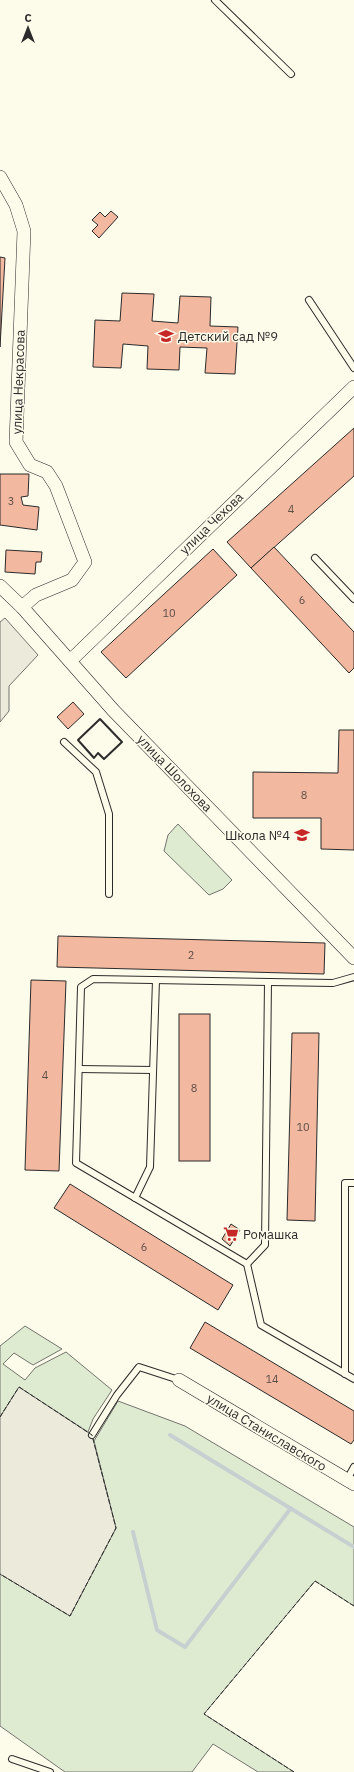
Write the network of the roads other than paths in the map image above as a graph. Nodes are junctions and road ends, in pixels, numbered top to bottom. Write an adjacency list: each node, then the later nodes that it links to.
1 (215, 0): 2 (lane)
2 (291, 74)
3 (0, 177): 10 (street, улица Некрасова)
4 (309, 300): 5 (lane)
5 (354, 368)
6 (354, 387): 11 (street, улица Чехова)
7 (315, 558): 9 (lane)
8 (0, 586): 10 (street, улица Шолохова)
9 (354, 599)
10 (22, 607): 11 (street, улица Шолохова)
11 (70, 661): 14 (street, улица Шолохова)
12 (64, 742): 13 (lane)
13 (109, 894)
14 (354, 958)
15 (354, 977): 17 (lane)
16 (156, 980): 17 (lane); 18 (lane); 19 (lane)
17 (268, 982): 22 (lane)
18 (79, 1069): 19 (lane); 21 (lane)
19 (153, 1070): 21 (lane)
20 (354, 1183): 23 (lane)
21 (135, 1198): 22 (lane)
22 (247, 1264): 23 (lane)
23 (345, 1374): 25 (lane)
24 (179, 1380): 26 (lane); 28 (street, улица Станиславского)
25 (354, 1380)
26 (92, 1435)
27 (354, 1467): 28 (lane)
28 (350, 1482)
29 (12, 1759): 30 (lane)
30 (50, 1772)

